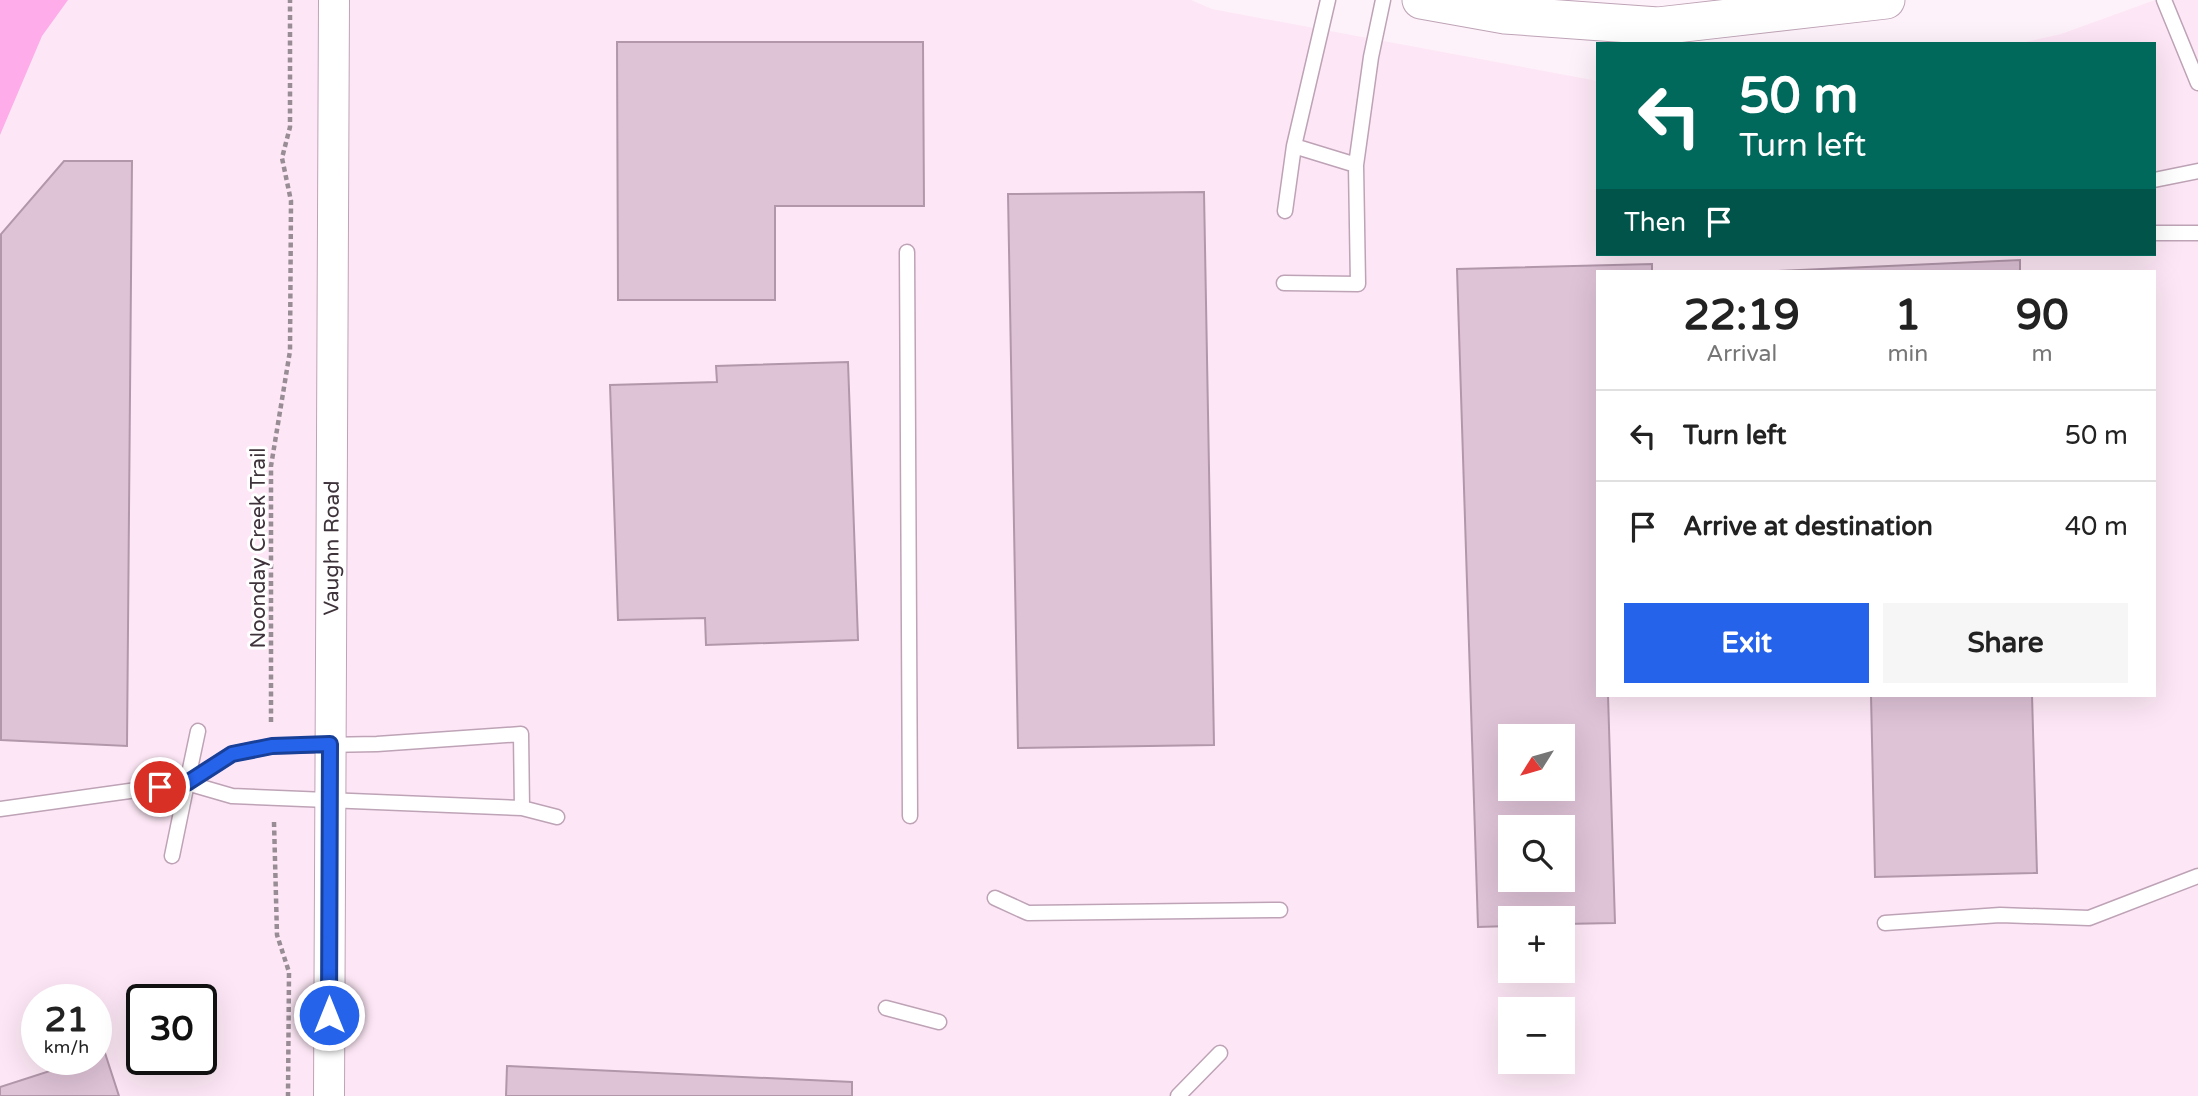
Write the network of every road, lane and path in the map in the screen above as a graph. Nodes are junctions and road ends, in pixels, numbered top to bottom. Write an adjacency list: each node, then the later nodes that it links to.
1 (290, 0): 20 (path, Noonday Creek Trail)
2 (334, 0): 19 (street, Vaughn Road)
3 (1328, 0): 9 (lane)
4 (1383, 0): 10 (lane)
5 (1421, 0): 6 (street)
6 (1886, 0)
7 (2164, 0): 8 (lane)
8 (2198, 83)
9 (1294, 146): 10 (lane); 13 (lane)
10 (1356, 165): 17 (lane)
11 (2198, 171): 12 (lane)
12 (2156, 180)
13 (1285, 211)
14 (2156, 233): 15 (lane)
15 (2198, 233)
16 (908, 252): 26 (lane)
17 (1284, 283)
18 (198, 731): 21 (lane)
19 (330, 744): 20 (lane); 23 (street, Vaughn Road); 24 (lane)
20 (272, 746): 21 (lane)
21 (187, 783): 22 (lane); 25 (lane); 28 (lane)
22 (274, 797): 23 (lane); 36 (path)
23 (330, 798): 24 (lane); 37 (street, Vaughn Road)
24 (522, 808): 27 (lane)
25 (0, 809)
26 (910, 816)
27 (557, 817)
28 (172, 856)
29 (2198, 877): 32 (lane)
30 (995, 898): 31 (lane)
31 (1280, 910)
32 (1885, 923)
33 (886, 1008): 34 (lane)
34 (939, 1022)
35 (1220, 1053): 38 (lane)
36 (288, 1096)
37 (329, 1096)
38 (1178, 1096)

